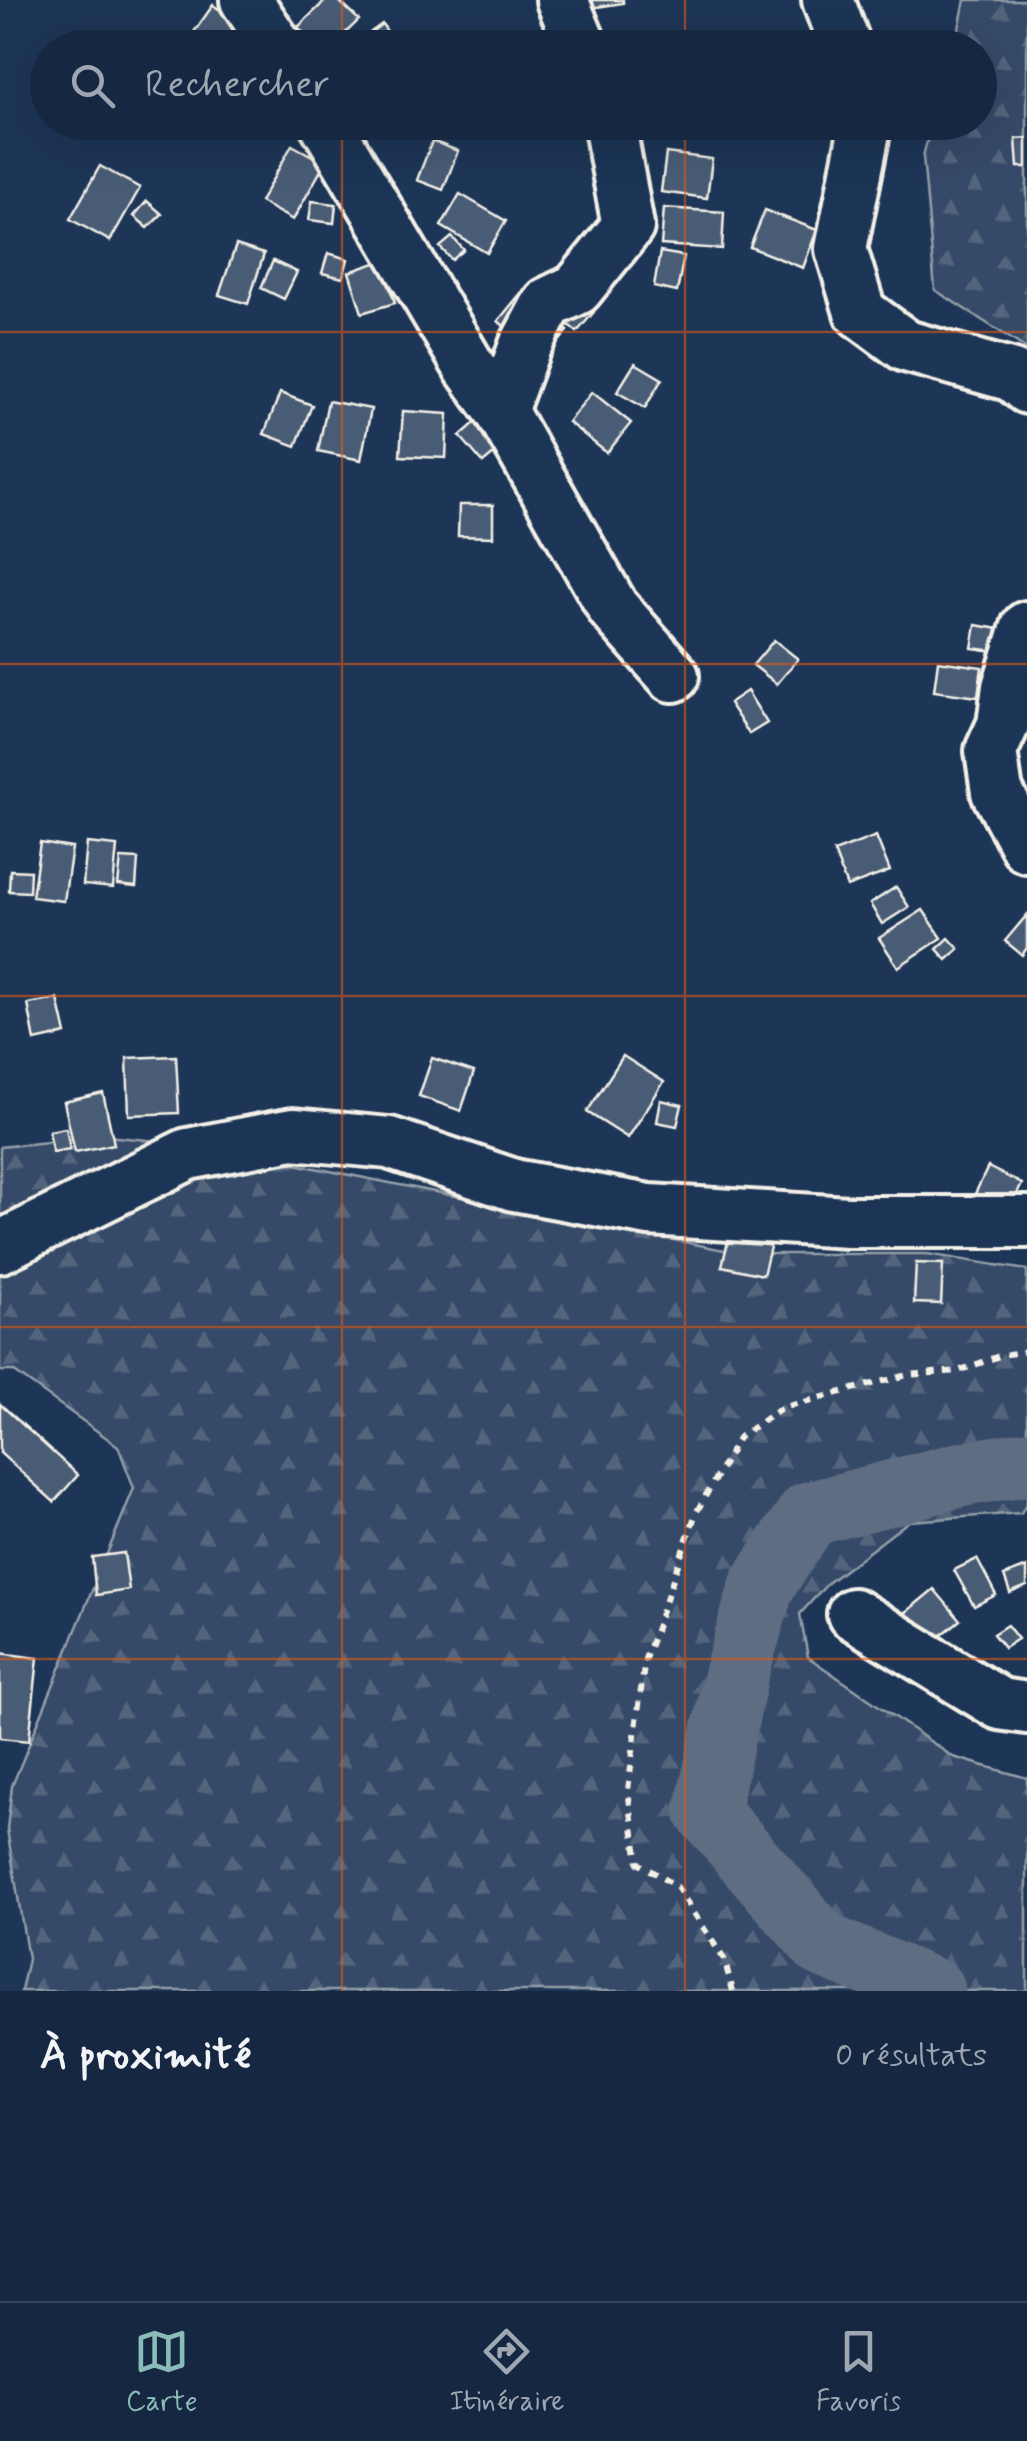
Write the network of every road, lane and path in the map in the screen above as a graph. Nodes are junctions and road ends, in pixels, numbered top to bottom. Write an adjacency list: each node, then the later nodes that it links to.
1 (246, 0): 4 (street)
2 (562, 0): 5 (street)
3 (828, 0): 6 (street)
4 (266, 30)
5 (574, 30)
6 (839, 30)
7 (336, 140): 11 (street)
8 (612, 140): 11 (street)
9 (862, 140): 10 (street)
10 (1027, 388)
11 (501, 411): 13 (street)
12 (1027, 627): 14 (street)
13 (673, 676)
14 (1027, 848)
15 (1027, 1222): 16 (street)
16 (0, 1247)
17 (1027, 1351): 20 (path)
18 (852, 1614): 19 (street)
19 (1027, 1708)
20 (733, 1991)

